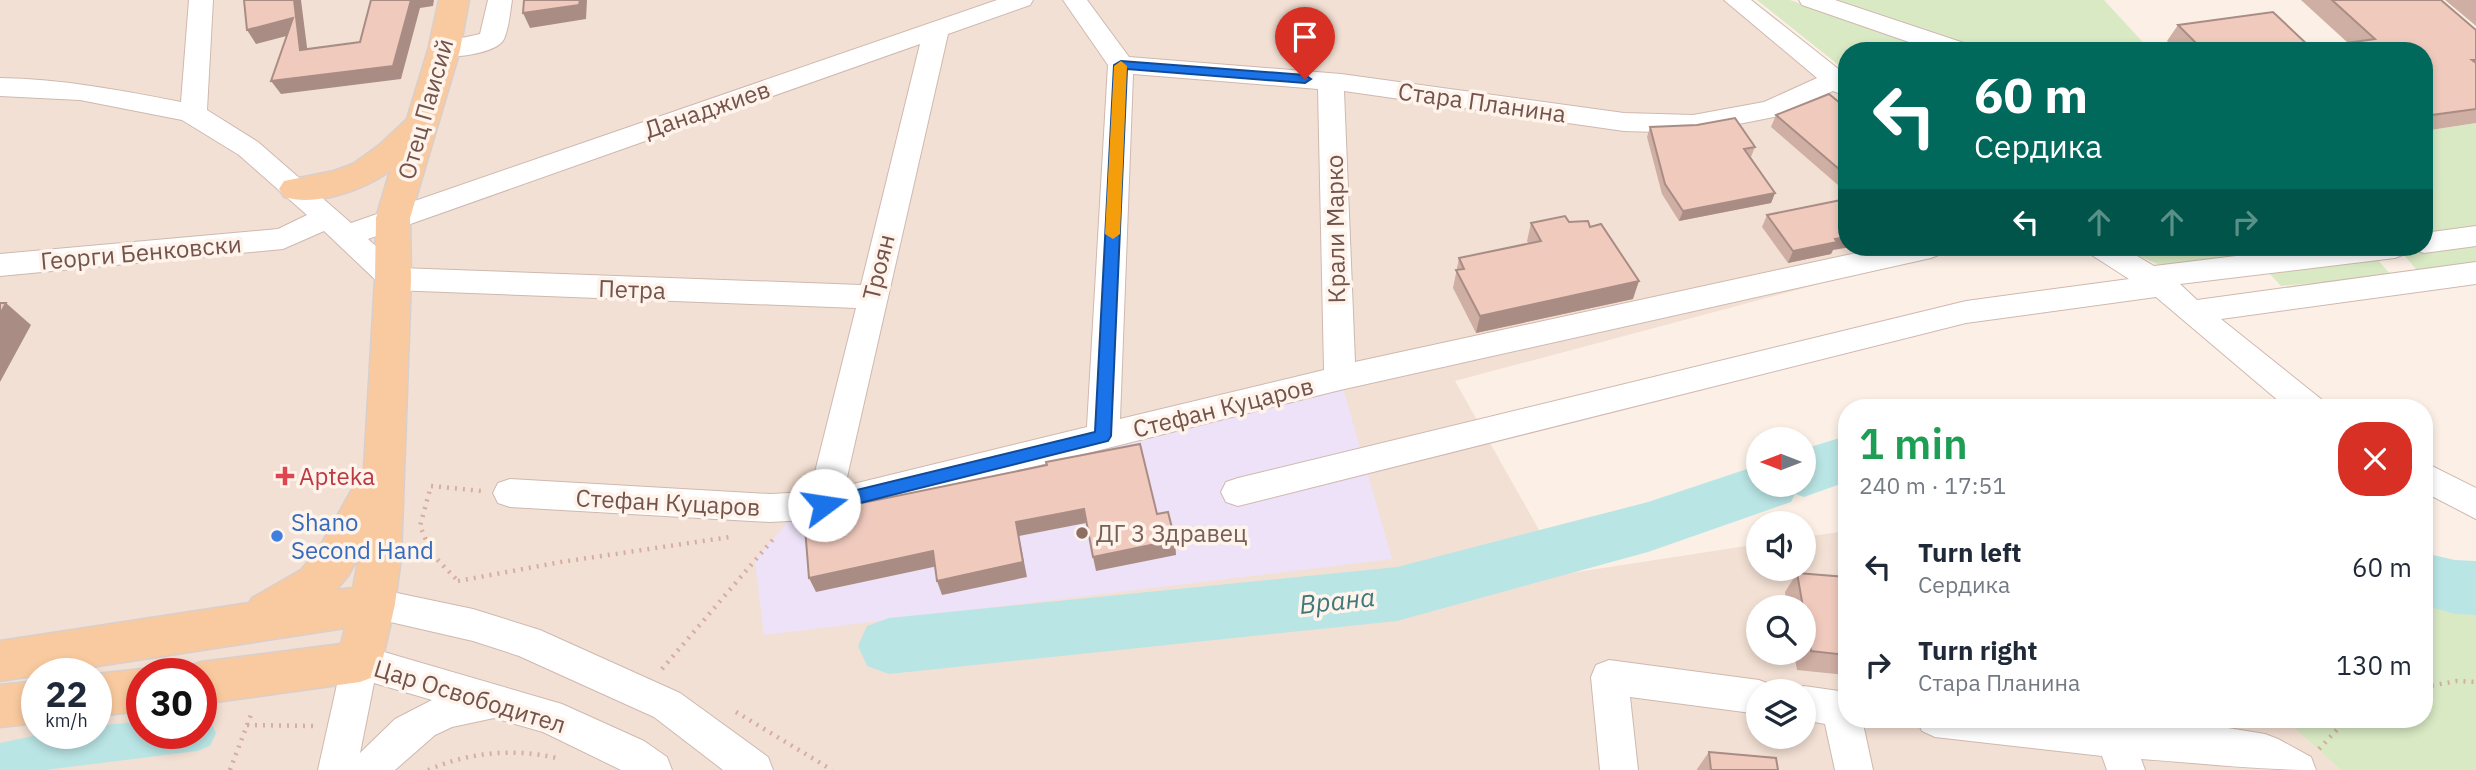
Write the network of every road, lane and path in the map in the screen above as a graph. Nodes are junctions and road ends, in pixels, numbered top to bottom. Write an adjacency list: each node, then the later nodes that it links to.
1 (201, 0): 17 (street)
2 (454, 0): 11 (main road, Отец Паисий)
3 (500, 0): 11 (street)
4 (1021, 0): 8 (street, Данаджиев)
5 (1075, 0): 12 (street)
6 (1736, 0): 14 (street)
7 (1811, 0): 10 (street)
8 (990, 6): 9 (street, Данаджиев)
9 (936, 30): 20 (street, Данаджиев); 35 (street, Троян)
10 (1935, 42)
11 (444, 50): 18 (main road, Отец Паисий)
12 (1121, 65): 13 (street, Стара Планина); 40 (street)
13 (1331, 81): 15 (street, Стара Планина); 38 (street, Крали Марко)
14 (1838, 81)
15 (1838, 84)
16 (0, 87): 17 (street)
17 (193, 114): 19 (street)
18 (422, 123): 19 (main road); 20 (main road, Отец Паисий)
19 (296, 189): 21 (street)
20 (393, 218): 21 (street, Данаджиев); 32 (main road, Отец Паисий)
21 (335, 227): 23 (street, Данаджиев); 32 (street)
22 (2476, 236): 24 (street)
23 (283, 239): 29 (street, Георги Бенковски)
24 (2433, 242)
25 (1890, 256): 38 (street, Стефан Куцаров)
26 (2115, 256): 33 (street)
27 (2322, 256): 30 (street)
28 (2397, 256): 34 (street)
29 (0, 265)
30 (2216, 270): 33 (street); 36 (street)
31 (2476, 273): 34 (street)
32 (393, 279): 35 (street, Петра); 41 (main road, Отец Паисий)
33 (2156, 281): 37 (street); 43 (street)
34 (2416, 281): 36 (street)
35 (871, 297): 45 (street, Троян)
36 (2251, 303): 37 (street)
37 (2191, 312): 39 (street)
38 (1340, 378): 40 (street, Стефан Куцаров)
39 (2299, 399)
40 (1103, 436): 45 (street, Стефан Куцаров)
41 (384, 469): 51 (main road, Отец Паисий); 52 (main road)
42 (2433, 481): 46 (street)
43 (1238, 492)
44 (510, 494): 45 (street, Стефан Куцаров); 49 (path)
45 (824, 505)
46 (2476, 505)
47 (768, 531): 57 (path)
48 (740, 535): 50 (path)
49 (432, 554)
50 (457, 581)
51 (373, 604): 52 (main road); 54 (main road, Отец Паисий); 57 (street)
52 (244, 624): 53 (main road)
53 (0, 661)
54 (360, 662): 56 (main road); 61 (street, Цар Освободител); 73 (street)
55 (674, 675): 57 (path)
56 (217, 681)
57 (652, 681): 77 (street)
58 (2476, 682): 59 (path)
59 (2433, 685)
60 (1746, 695): 79 (street)
61 (497, 701): 74 (street); 76 (street, Цар Освободител)
62 (21, 704): 64 (main road)
63 (1816, 705): 65 (street)
64 (0, 706)
65 (1838, 708)
66 (730, 709): 78 (path)
67 (1847, 728): 80 (street)
68 (1982, 728): 70 (street)
69 (2338, 728): 72 (path)
70 (2121, 755): 72 (street)
71 (570, 761): 75 (path)
72 (2303, 765)
73 (337, 770)
74 (370, 770)
75 (428, 770)
76 (653, 770)
77 (754, 770)
78 (832, 770)
79 (1619, 770)
80 (1854, 770)

